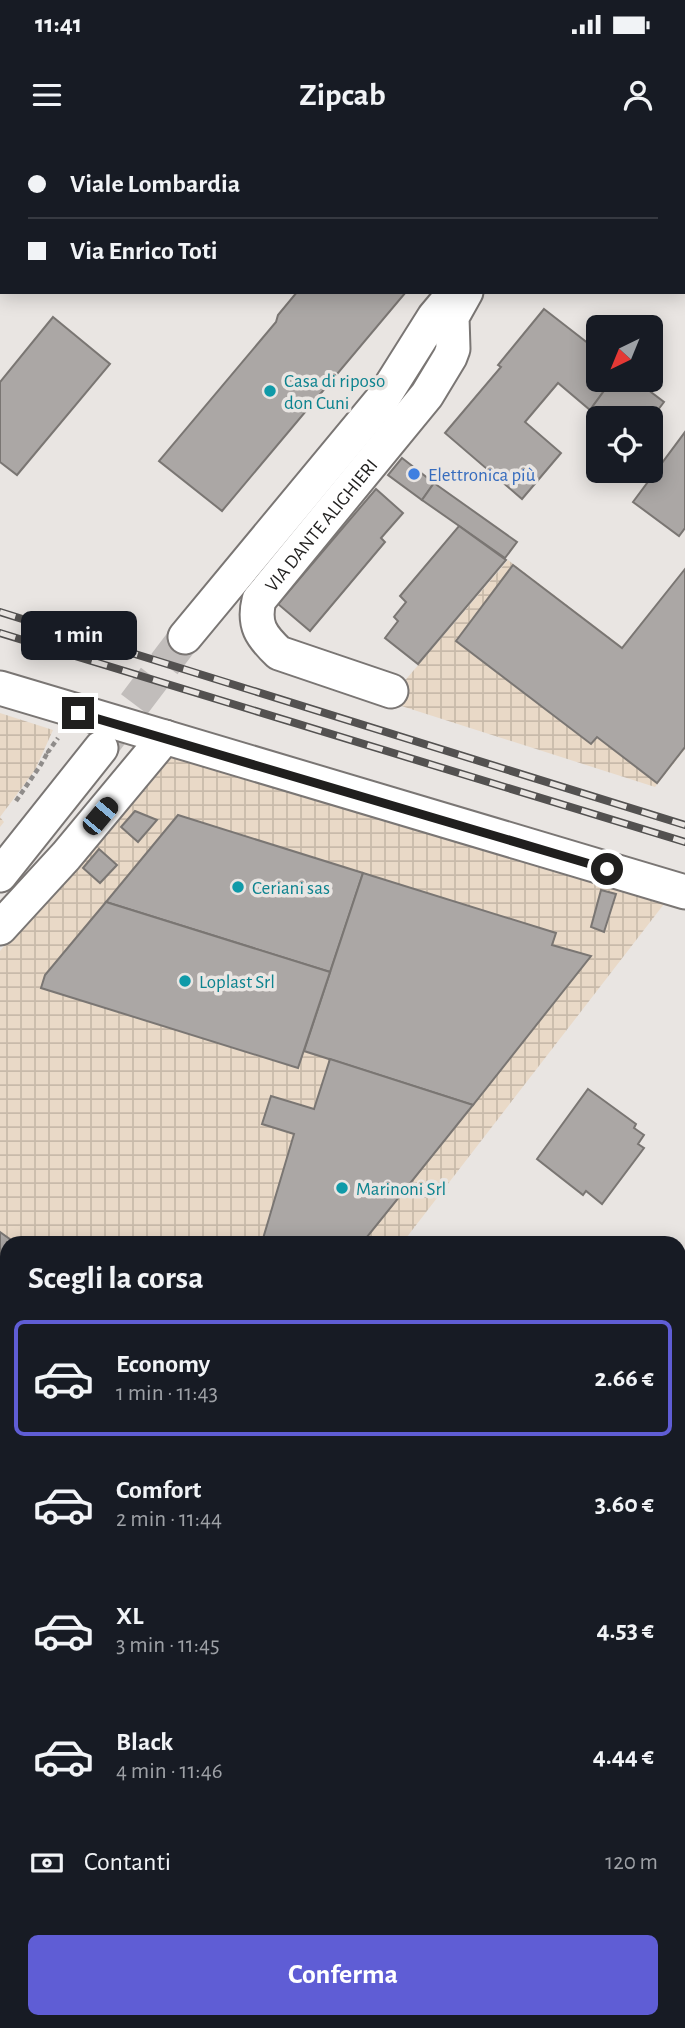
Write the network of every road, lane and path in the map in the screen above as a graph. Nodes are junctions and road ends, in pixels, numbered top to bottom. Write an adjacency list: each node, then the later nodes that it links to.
1 (453, 294): 5 (street, VIA DANTE ALIGHIERI)
2 (465, 294): 4 (street, VIA DANTE ALIGHIERI)
3 (487, 294): 4 (street, VIA DANTE ALIGHIERI)
4 (453, 334): 5 (street, VIA DANTE ALIGHIERI); 8 (street, VIA DANTE ALIGHIERI)
5 (383, 398): 6 (street, VIA DANTE ALIGHIERI)
6 (186, 637)
7 (0, 688): 9 (street)
8 (391, 691)
9 (165, 737): 12 (street); 13 (street)
10 (101, 748): 11 (street)
11 (0, 875)
12 (685, 892)
13 (0, 928)

